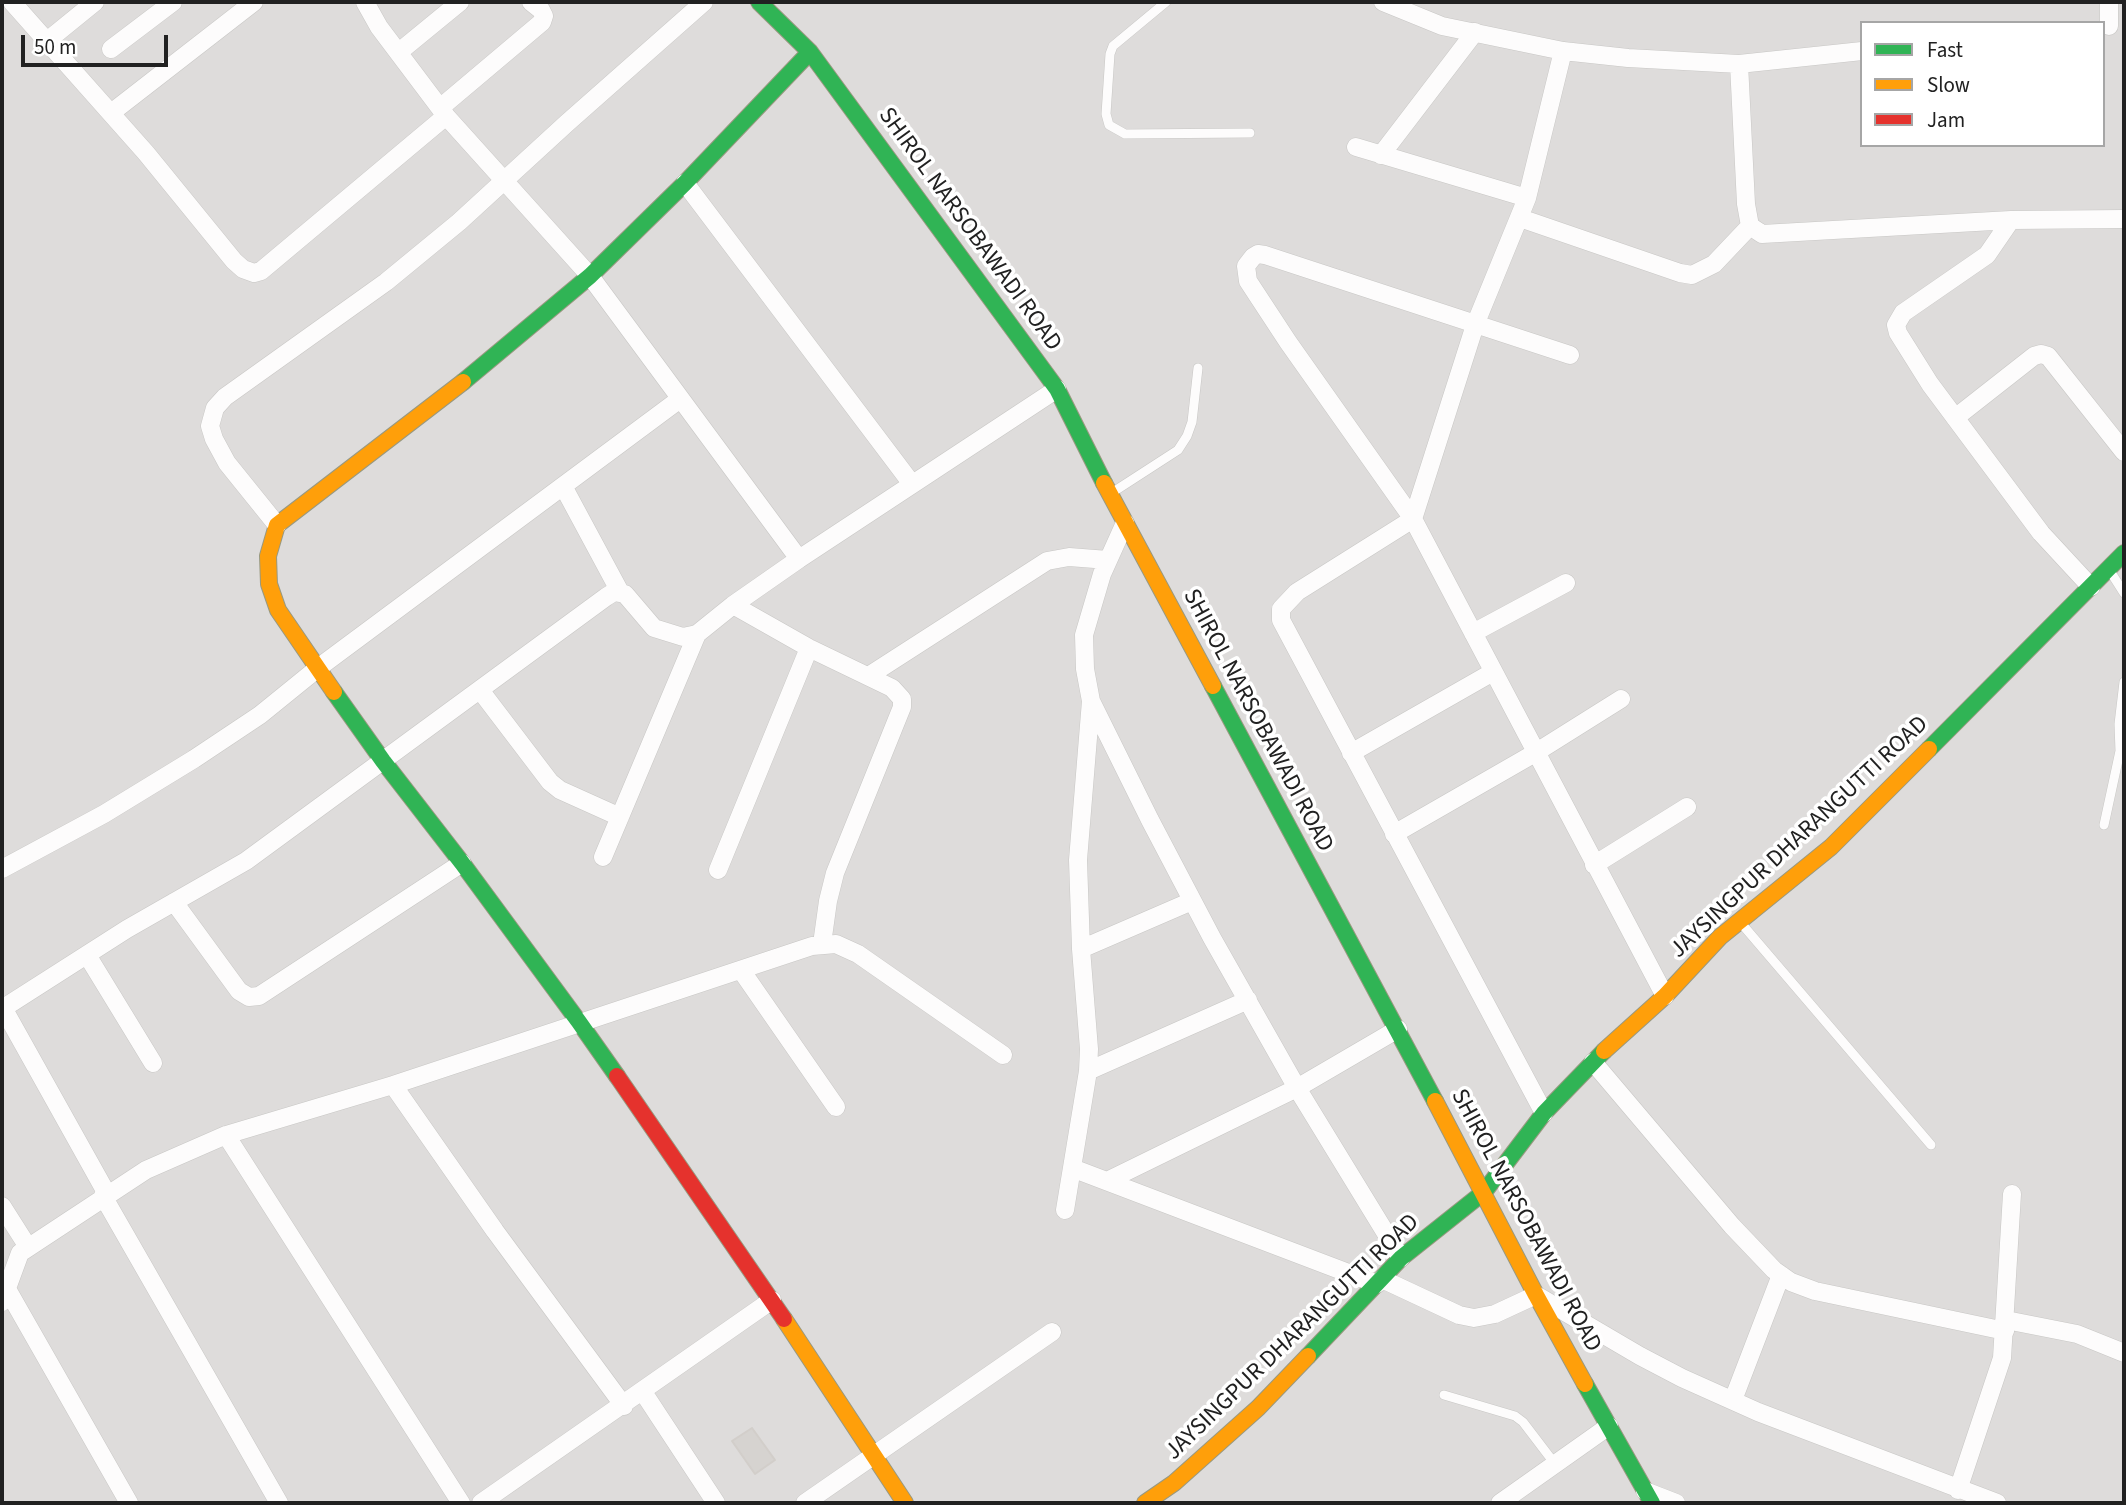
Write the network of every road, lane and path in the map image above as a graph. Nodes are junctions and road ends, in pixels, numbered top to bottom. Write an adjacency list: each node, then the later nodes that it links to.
1 (95, 2): 16 (street)
2 (173, 2): 17 (street)
3 (254, 2): 13 (street)
4 (365, 2): 20 (street)
5 (460, 2): 20 (street)
6 (531, 2): 23 (street)
7 (704, 2): 28 (street)
8 (759, 2): 21 (street, SHIROL NARSOBAWADI ROAD)
9 (1166, 2): 25 (lane)
10 (1383, 2): 15 (street)
11 (2109, 2): 14 (street)
12 (15, 3): 16 (street)
13 (233, 8): 24 (street)
14 (2112, 27)
15 (1475, 32): 18 (street); 27 (street)
16 (47, 41): 24 (street)
17 (111, 49)
18 (1563, 51): 22 (street); 30 (street)
19 (1860, 51): 22 (street)
20 (399, 52): 23 (street)
21 (810, 52): 29 (street); 39 (street, SHIROL NARSOBAWADI ROAD)
22 (1739, 64): 34 (street)
23 (443, 112): 24 (street); 28 (street)
24 (111, 113)
25 (1250, 133)
26 (1356, 147): 27 (street)
27 (1381, 155): 30 (street)
28 (503, 181): 35 (street); 48 (street)
29 (685, 183): 35 (street); 43 (street)
30 (1527, 198): 31 (street)
31 (1520, 218): 34 (street); 36 (street)
32 (2124, 219): 33 (street)
33 (2011, 220): 34 (street); 41 (street)
34 (1750, 226)
35 (590, 276): 40 (street); 48 (street)
36 (1475, 325): 37 (street); 46 (street); 46 (street)
37 (1570, 355)
38 (1198, 368): 45 (lane)
39 (1057, 390): 43 (street); 45 (street, SHIROL NARSOBAWADI ROAD)
40 (680, 399): 44 (street); 50 (street)
41 (1955, 418): 42 (street); 54 (street)
42 (2124, 452)
43 (912, 484): 50 (street)
44 (563, 486): 55 (street); 61 (street)
45 (1110, 495): 47 (street, SHIROL NARSOBAWADI ROAD)
46 (1413, 519): 58 (street); 68 (street)
47 (1125, 523): 51 (street); 91 (street, SHIROL NARSOBAWADI ROAD)
48 (276, 525): 61 (street)
49 (2124, 553): 52 (street, JAYSINGPUR DHARANGUTTI ROAD)
50 (799, 559): 57 (street)
51 (1108, 560): 63 (street); 67 (street)
52 (2108, 569): 54 (street, JAYSINGPUR DHARANGUTTI ROAD); 56 (lane)
53 (1566, 583): 58 (street)
54 (2091, 587): 82 (street, JAYSINGPUR DHARANGUTTI ROAD)
55 (620, 592): 59 (street); 65 (street)
56 (2124, 593)
57 (733, 605): 59 (street); 60 (street)
58 (1473, 633): 62 (street)
59 (697, 634): 72 (street)
60 (809, 648): 63 (street); 79 (street)
61 (318, 668): 70 (street); 78 (street)
62 (1493, 672): 68 (street); 69 (street)
63 (870, 676): 83 (street)
64 (2124, 682): 73 (lane)
65 (480, 690): 70 (street); 72 (street)
66 (1621, 699): 69 (street)
67 (1091, 701): 80 (street); 84 (street)
68 (1351, 753): 74 (street)
69 (1535, 753): 74 (street); 77 (street)
70 (383, 761): 76 (street); 81 (street)
71 (1687, 807): 77 (street)
72 (620, 817): 75 (street)
73 (2104, 825)
74 (1394, 834): 99 (street)
75 (603, 856)
76 (462, 863): 81 (street); 90 (street)
77 (1594, 864): 87 (street)
78 (2, 869)
79 (718, 870)
80 (1192, 901): 84 (street); 88 (street)
81 (174, 902): 85 (street)
82 (1740, 921): 87 (street, JAYSINGPUR DHARANGUTTI ROAD); 101 (lane)
83 (822, 944): 86 (street); 92 (street)
84 (1081, 949): 95 (street)
85 (88, 955): 89 (street); 94 (street)
86 (741, 970): 90 (street); 98 (street)
87 (1665, 996): 93 (street, JAYSINGPUR DHARANGUTTI ROAD)
88 (1248, 1000): 95 (street); 97 (street)
89 (2, 1008): 106 (street)
90 (579, 1023): 96 (street); 115 (street)
91 (1398, 1029): 97 (street); 104 (street, SHIROL NARSOBAWADI ROAD)
92 (1003, 1055)
93 (1593, 1062): 99 (street, JAYSINGPUR DHARANGUTTI ROAD); 111 (street)
94 (153, 1063)
95 (1088, 1071): 102 (street)
96 (393, 1085): 100 (street); 122 (street)
97 (1297, 1088): 103 (street); 110 (street)
98 (836, 1107)
99 (1544, 1113): 104 (street, JAYSINGPUR DHARANGUTTI ROAD)
100 (226, 1135): 106 (street); 130 (street)
101 (1931, 1145)
102 (1072, 1168): 103 (street); 108 (street)
103 (1107, 1181): 112 (street)
104 (1484, 1192): 110 (street, JAYSINGPUR DHARANGUTTI ROAD); 113 (street, SHIROL NARSOBAWADI ROAD)
105 (2012, 1194): 116 (street)
106 (105, 1195): 109 (street); 129 (street)
107 (2, 1206): 109 (street)
108 (1065, 1210)
109 (28, 1247): 114 (street)
110 (1401, 1258): 112 (street, JAYSINGPUR DHARANGUTTI ROAD)
111 (1781, 1275): 116 (street); 121 (street)
112 (1380, 1281): 113 (street); 135 (street, JAYSINGPUR DHARANGUTTI ROAD)
113 (1536, 1295): 121 (street); 123 (street, SHIROL NARSOBAWADI ROAD)
114 (4, 1296): 128 (street)
115 (772, 1300): 119 (street); 124 (street)
116 (2006, 1326): 118 (street); 126 (street)
117 (1052, 1332): 124 (street)
118 (2124, 1353)
119 (643, 1392): 122 (street); 132 (street)
120 (1444, 1395): 125 (lane)
121 (1733, 1401): 126 (street)
122 (624, 1406): 131 (street)
123 (1609, 1426): 125 (street); 127 (street, SHIROL NARSOBAWADI ROAD)
124 (873, 1455): 133 (street); 134 (street)
125 (1555, 1464): 136 (street)
126 (1958, 1490): 138 (street)
127 (1649, 1497): 137 (street)
128 (129, 1503)
129 (279, 1503)
130 (461, 1503)
131 (481, 1503)
132 (716, 1503)
133 (805, 1503)
134 (905, 1503)
135 (1145, 1503)
136 (1500, 1503)
137 (1676, 1503)
138 (1997, 1503)

